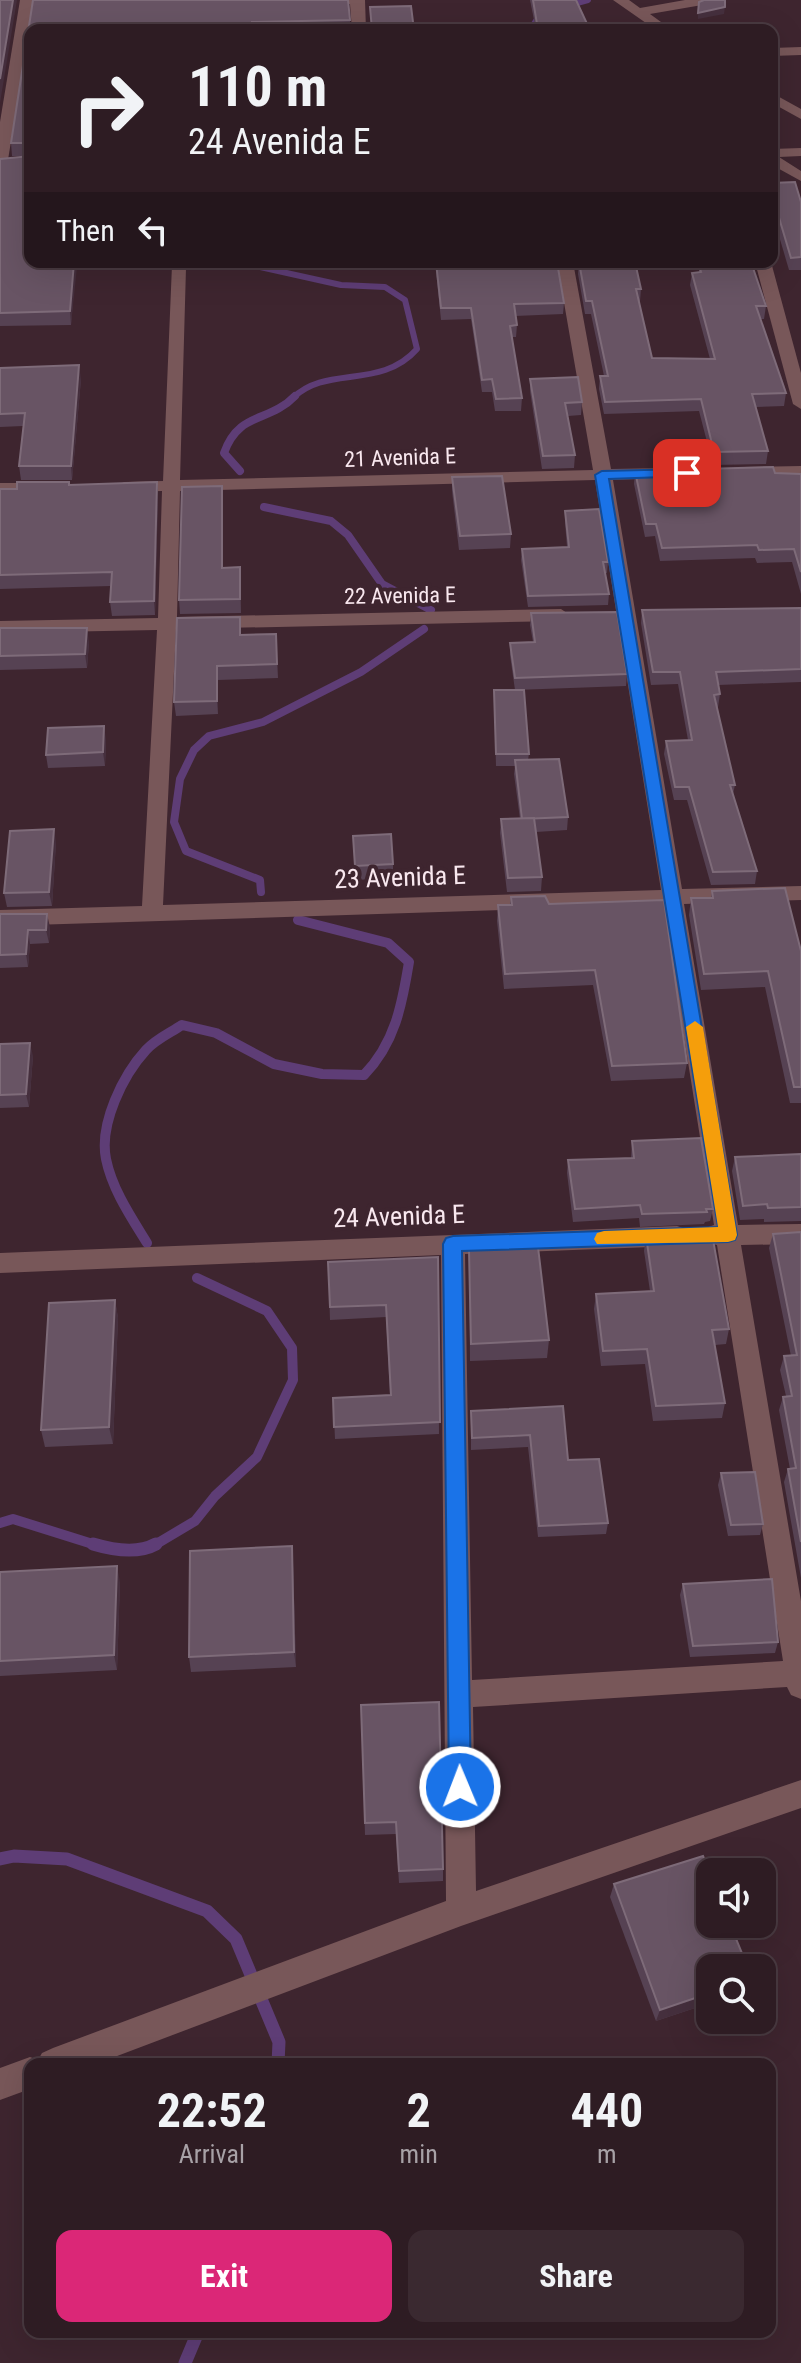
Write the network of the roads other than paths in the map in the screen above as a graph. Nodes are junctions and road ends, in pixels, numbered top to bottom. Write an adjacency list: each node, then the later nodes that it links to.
1 (27, 0): 16 (street)
2 (357, 0): 5 (street); 7 (street)
3 (620, 0): 6 (street)
4 (708, 0): 6 (street)
5 (297, 2)
6 (638, 12): 8 (street)
7 (359, 24)
8 (656, 24)
9 (801, 51): 10 (street)
10 (778, 52)
11 (778, 101): 12 (street)
12 (801, 115)
13 (801, 152): 14 (street)
14 (778, 155)
15 (778, 160): 17 (street)
16 (4, 164)
17 (801, 177)
18 (178, 268): 27 (street)
19 (566, 268): 25 (street)
20 (765, 268): 21 (street)
21 (801, 404)
22 (801, 471): 23 (street)
23 (724, 472)
24 (678, 473): 25 (street, 21 Avenida E)
25 (602, 475): 27 (street, 21 Avenida E); 34 (street)
26 (110, 487): 27 (street, 21 Avenida E)
27 (173, 487): 31 (street)
28 (0, 488): 29 (street)
29 (63, 488)
30 (579, 615): 31 (street, 22 Avenida E)
31 (167, 624): 32 (street, 22 Avenida E); 35 (street)
32 (0, 627)
33 (801, 893): 34 (street, 23 Avenida E)
34 (674, 897): 35 (street, 23 Avenida E); 38 (street)
35 (152, 913): 36 (street, 23 Avenida E)
36 (0, 918)
37 (801, 1234): 38 (street, 24 Avenida E)
38 (728, 1235): 39 (street, 24 Avenida E); 41 (street)
39 (453, 1244): 40 (street, 24 Avenida E); 42 (street)
40 (0, 1263)
41 (800, 1679): 42 (street)
42 (459, 1694): 44 (street)
43 (801, 1794): 44 (street)
44 (461, 1911): 45 (street)
45 (69, 2058)
46 (24, 2075): 47 (street)
47 (0, 2084)

